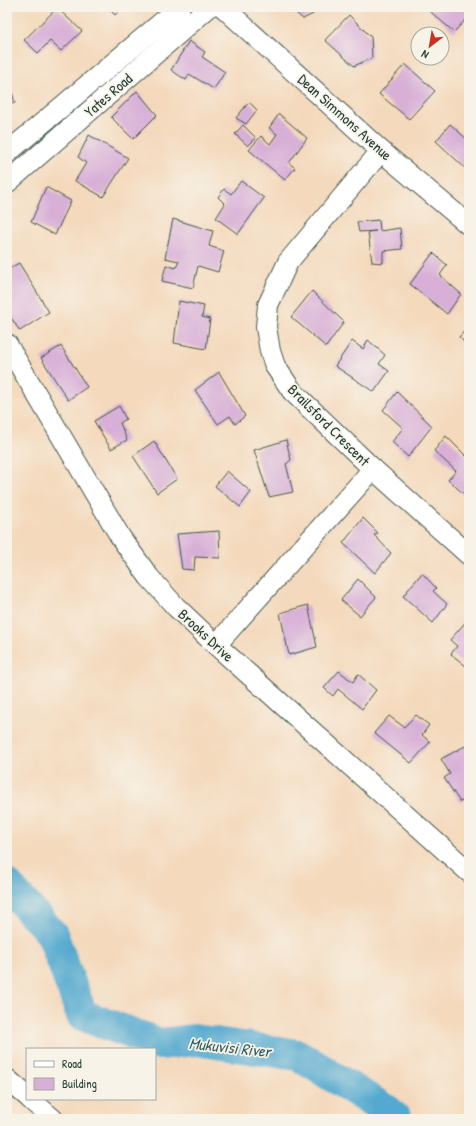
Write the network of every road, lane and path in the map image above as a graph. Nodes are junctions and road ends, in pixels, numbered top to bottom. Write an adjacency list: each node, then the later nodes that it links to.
1 (180, 7): 5 (street, Yates Road)
2 (209, 7): 6 (street, Yates Road)
3 (222, 7): 4 (street, Dean Simmons Avenue)
4 (381, 151): 7 (street, Dean Simmons Avenue); 9 (street, Brailsford Crescent)
5 (7, 153)
6 (7, 183)
7 (469, 225)
8 (7, 344): 11 (street, Brooks Drive)
9 (373, 469): 10 (street, Brailsford Crescent); 11 (street)
10 (469, 555)
11 (216, 645): 12 (street, Brooks Drive)
12 (469, 872)
13 (7, 1079): 14 (street)
14 (26, 1095)
15 (31, 1100): 16 (street)
16 (53, 1119)

